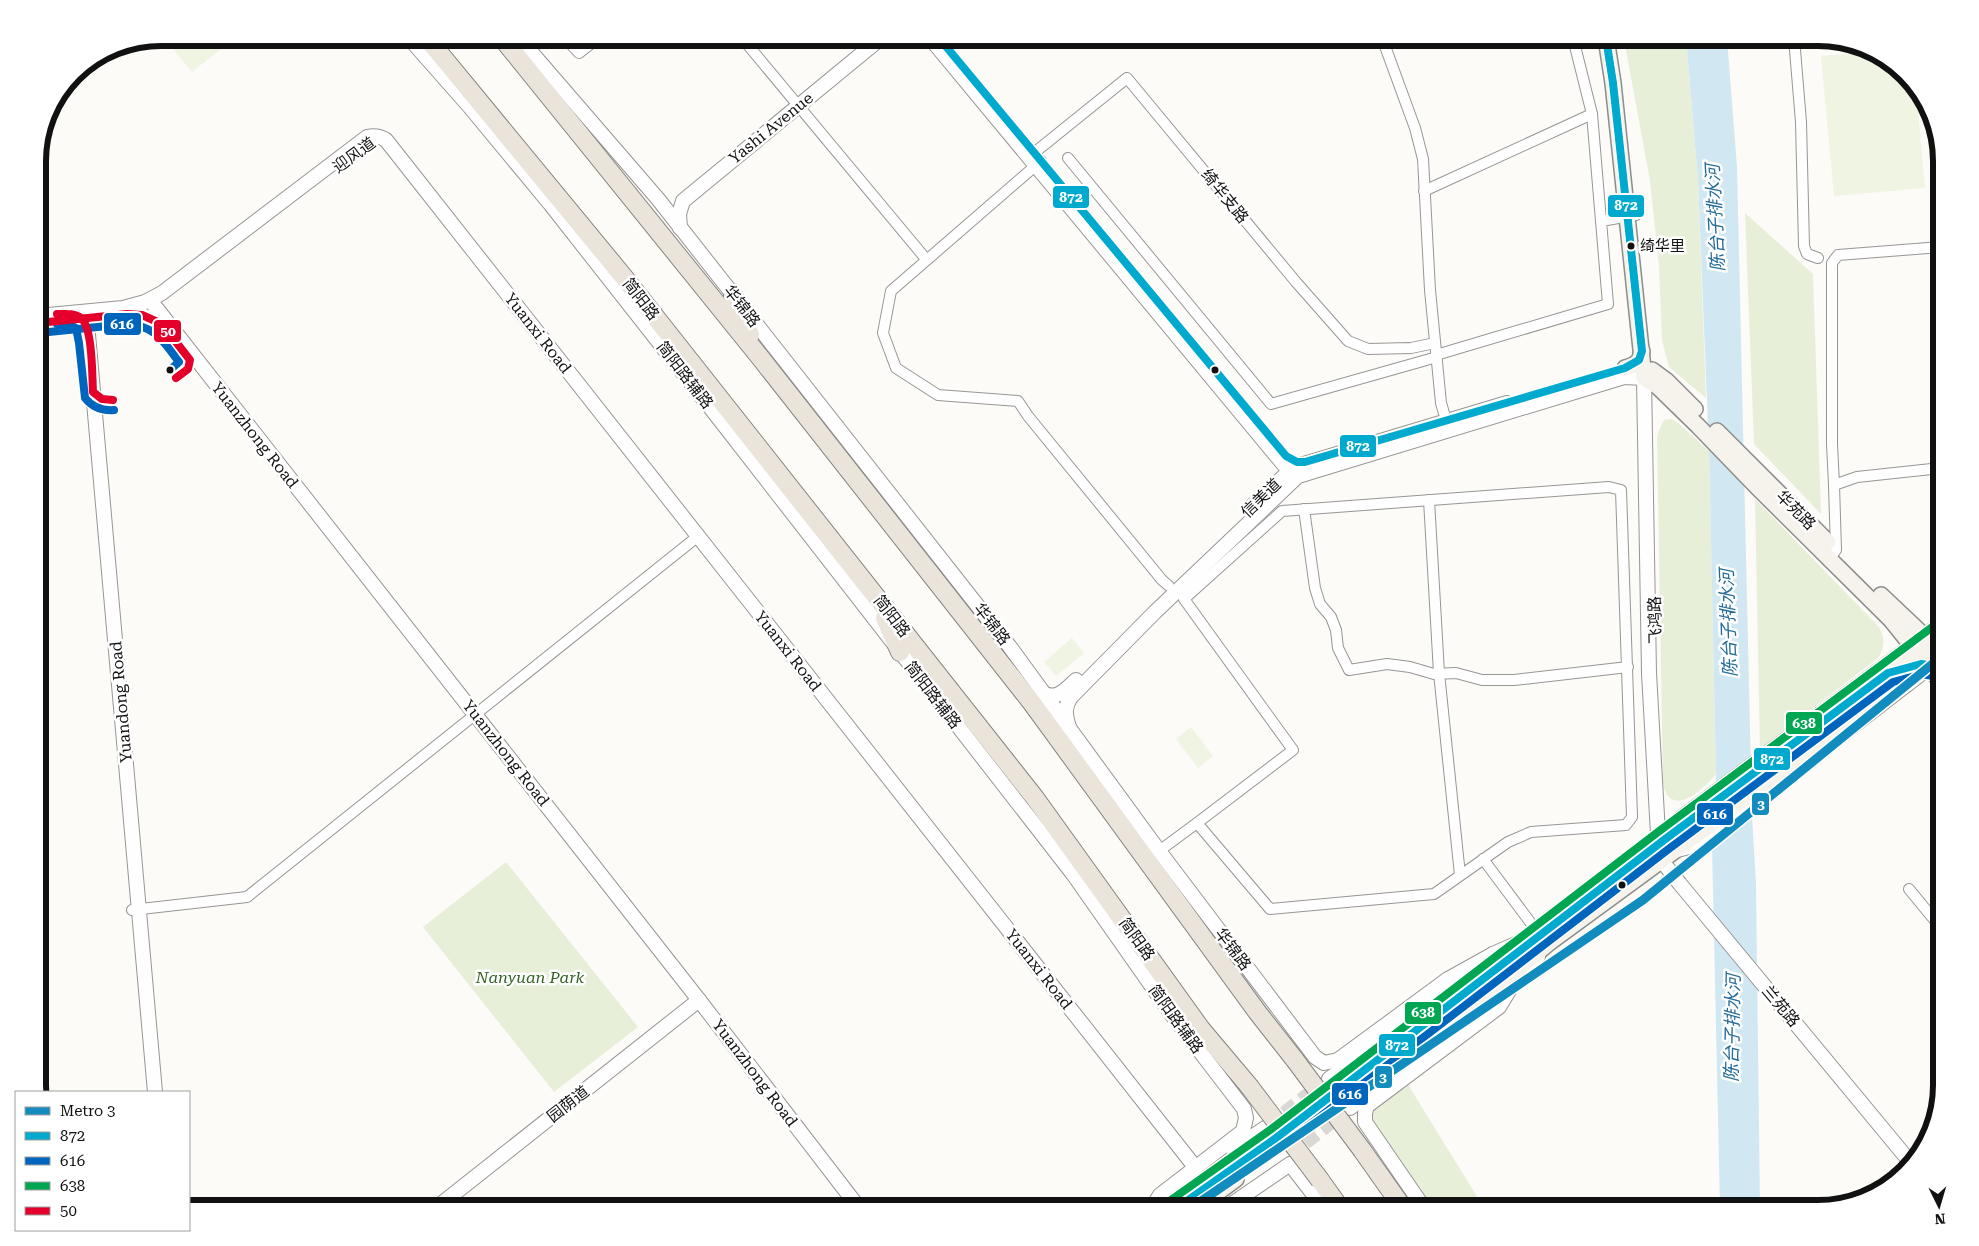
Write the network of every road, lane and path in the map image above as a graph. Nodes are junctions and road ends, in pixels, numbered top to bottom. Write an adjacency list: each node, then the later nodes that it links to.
1 (416, 46): 24 (street, 简阳路辅路)
2 (434, 46): 31 (highway, 简阳路)
3 (509, 46): 41 (highway)
4 (526, 46): 23 (street, 华锦路)
5 (573, 46): 6 (street)
6 (588, 46)
7 (749, 46): 17 (street)
8 (864, 46): 17 (street, Yashi Avenue)
9 (871, 46): 17 (street, Yashi Avenue)
10 (937, 46): 21 (street)
11 (945, 46): 21 (street)
12 (1385, 46): 22 (street)
13 (1575, 46): 18 (street)
14 (1607, 46): 25 (main road)
15 (1616, 46): 25 (main road)
16 (1795, 46): 29 (street)
17 (797, 104): 23 (street, Yashi Avenue); 27 (street, Yashi Avenue); 30 (street)
18 (1592, 114): 22 (street); 26 (street)
19 (380, 137): 33 (street, 迎风道); 51 (street, Yuanxi Road)
20 (1068, 158): 42 (street)
21 (1035, 159): 30 (street); 39 (street, 绮华支路); 46 (street)
22 (1424, 191): 39 (street)
23 (658, 199): 27 (street, 华锦路)
24 (551, 205): 31 (street); 57 (street, 简阳路辅路)
25 (1632, 216): 26 (street); 40 (main road); 44 (main road)
26 (1601, 220): 42 (street)
27 (680, 228): 32 (street, 华锦路)
28 (1933, 248): 48 (street)
29 (1818, 258)
30 (926, 259): 53 (street)
31 (623, 276): 55 (highway, 简阳路)
32 (733, 295): 41 (highway); 56 (street, 华锦路)
33 (150, 304): 34 (street, 迎风道); 36 (street, 迎风道); 38 (street, Yuanzhong Road); 62 (street, Yuanzhong Road)
34 (126, 314): 36 (street, 迎风道); 38 (street)
35 (46, 315): 36 (street, 迎风道)
36 (82, 316): 37 (street, 迎风道); 71 (street, Yuandong Road); 71 (street, Yuandong Road)
37 (46, 321)
38 (162, 324): 62 (street, Yuanzhong Road)
39 (1436, 343): 42 (street)
40 (1642, 351): 43 (main road); 44 (main road)
41 (760, 356): 54 (highway)
42 (1437, 356): 45 (street)
43 (1625, 368): 44 (street, 信美道); 45 (street, 信美道)
44 (1648, 375): 45 (street, 信美道); 52 (main road, 华苑路); 66 (street, 飞鸿路)
45 (1447, 425): 46 (street, 信美道); 46 (street, 信美道)
46 (1292, 467): 53 (street, 信美道); 63 (street, 信美道)
47 (1933, 469): 48 (street)
48 (1834, 485): 52 (street)
49 (1429, 500): 50 (street); 59 (street); 60 (street)
50 (1304, 509): 60 (street); 65 (street)
51 (698, 538): 62 (street); 82 (street, Yuanxi Road)
52 (1833, 554): 58 (main road, 华苑路)
53 (1169, 586): 61 (street, 信美道)
54 (947, 593): 56 (street); 94 (highway, bridge)
55 (875, 594): 57 (highway); 93 (highway, 简阳路, bridge)
56 (1010, 647): 61 (street, 华锦路)
57 (900, 652): 82 (street, 简阳路辅路)
58 (1930, 655): 64 (street); 64 (street); 64 (main road)
59 (1628, 667): 60 (street); 68 (street)
60 (1439, 674): 69 (street)
61 (1043, 693): 63 (street, 华锦路)
62 (472, 716): 71 (street); 76 (street, Yuanzhong Road)
63 (1068, 727): 67 (street, 华锦路)
64 (1757, 780): 66 (main road); 66 (main road)
65 (1197, 823): 67 (street); 69 (street)
66 (1662, 850): 73 (main road); 81 (street, 兰苑路)
67 (1159, 851): 74 (street, 华锦路)
68 (1483, 859): 69 (street); 73 (street)
69 (1460, 875)
70 (1909, 889): 72 (street)
71 (135, 909): 77 (street, Yuandong Road); 78 (street, Yuandong Road)
72 (1933, 917)
73 (1544, 936): 74 (street); 75 (street); 79 (main road)
74 (1493, 954): 79 (street)
75 (1513, 984): 79 (street); 95 (street)
76 (698, 1002): 83 (street, 园荫道); 84 (street, Yuanzhong Road); 85 (street, Yuanzhong Road)
77 (147, 1091)
78 (155, 1091)
79 (1339, 1095)
80 (1280, 1146): 87 (street); 88 (main road); 89 (main road); 90 (street); 91 (street); 92 (street)
81 (1907, 1155)
82 (1195, 1166): 86 (street, 简阳路辅路)
83 (446, 1200)
84 (848, 1200)
85 (853, 1200)
86 (1157, 1200)
87 (1169, 1200)
88 (1191, 1200)
89 (1208, 1200)
90 (1224, 1200)
91 (1240, 1200)
92 (1318, 1200)
93 (1334, 1200)
94 (1397, 1200)
95 (1419, 1200)

